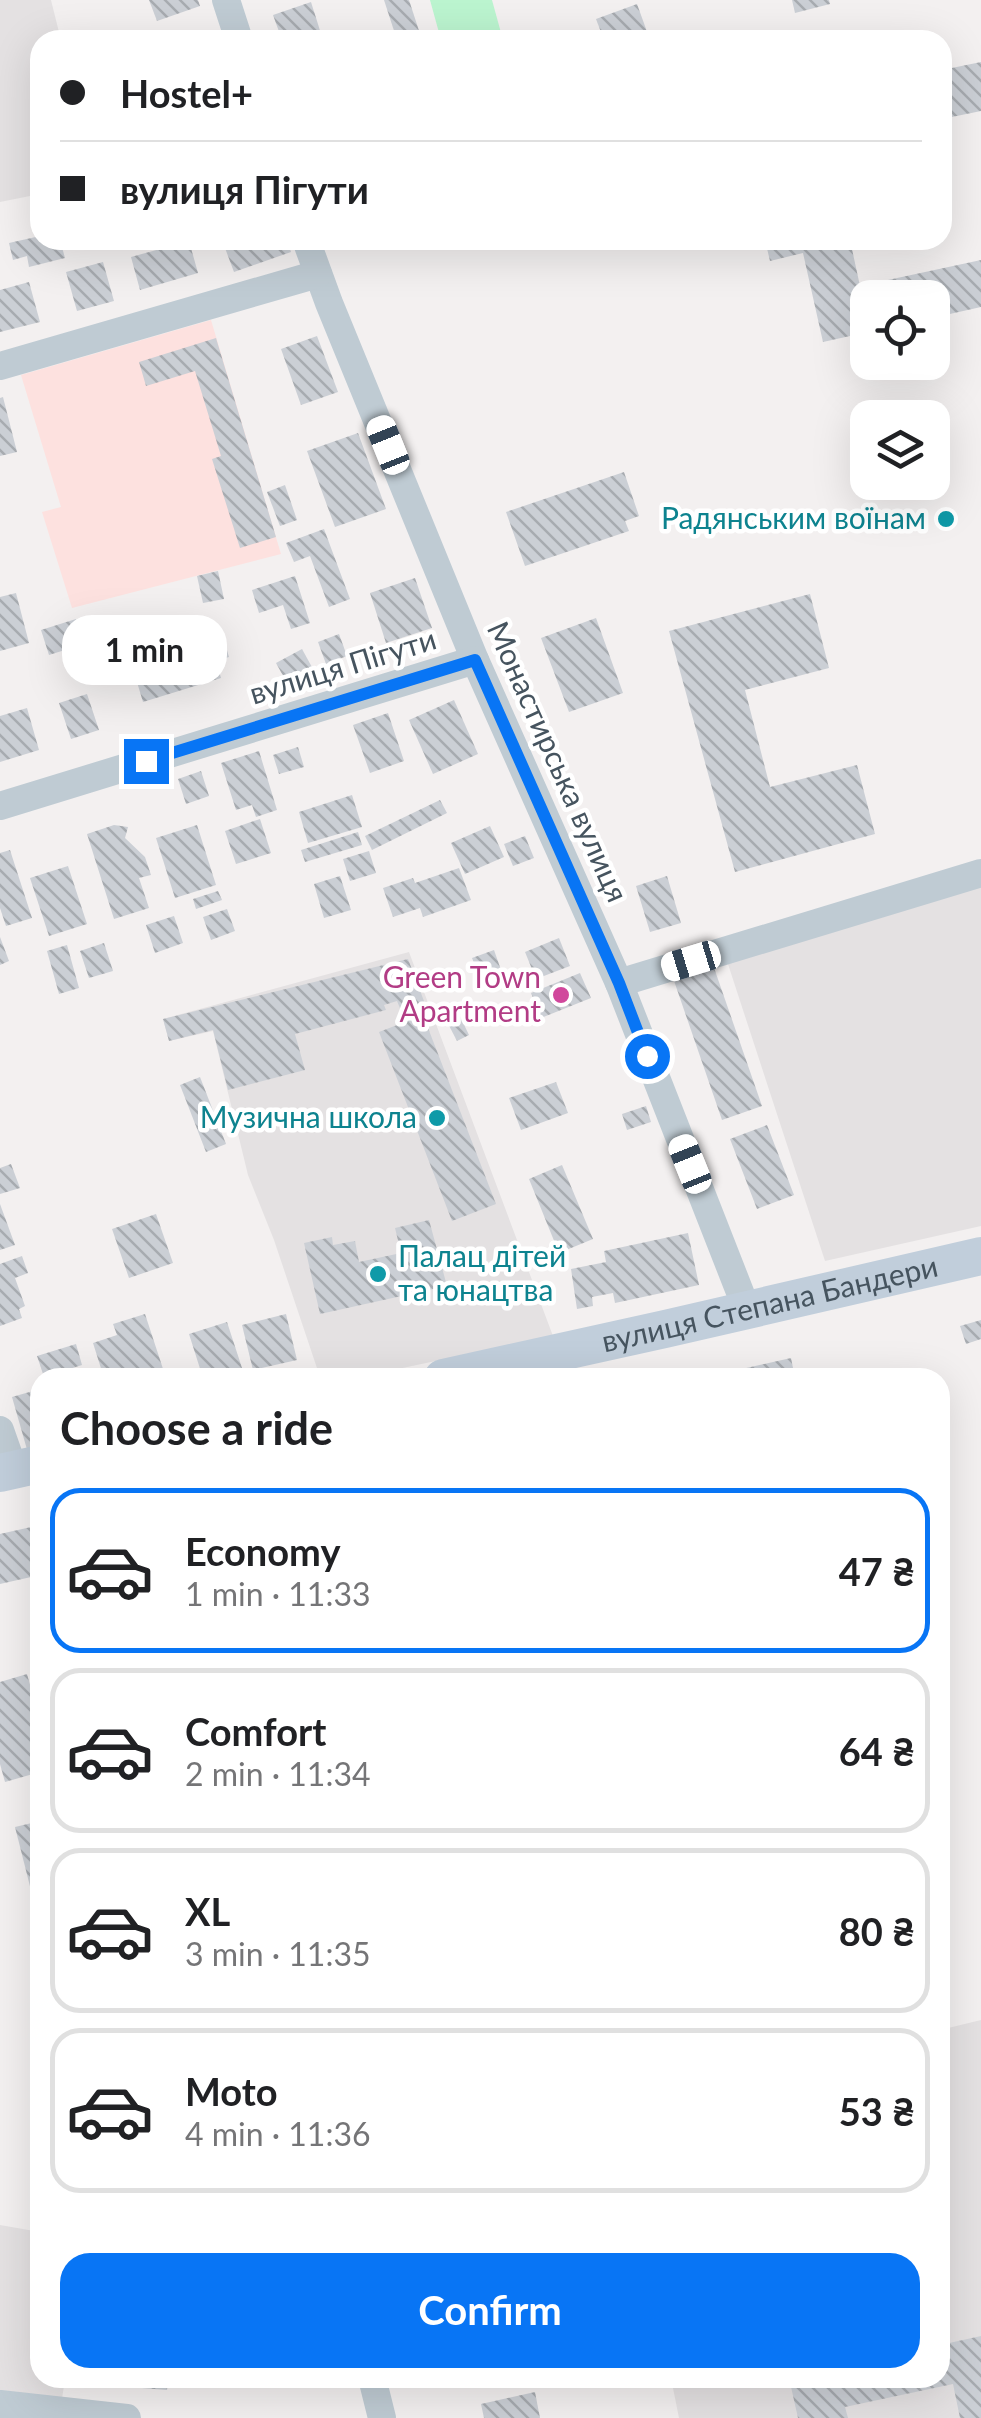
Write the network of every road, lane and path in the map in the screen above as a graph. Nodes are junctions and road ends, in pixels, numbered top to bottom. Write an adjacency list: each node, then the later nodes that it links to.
1 (226, 0): 2 (street)
2 (236, 30)
3 (310, 250): 4 (street, Монастирська вулиця)
4 (318, 274): 5 (street); 6 (street, Монастирська вулиця)
5 (0, 366)
6 (475, 660): 7 (street, вулиця Пігути); 9 (street, Монастирська вулиця)
7 (0, 806)
8 (981, 873): 9 (street)
9 (619, 983): 11 (street, Монастирська вулиця)
10 (981, 1256): 11 (street, вулиця Степана Бандери)
11 (747, 1310): 12 (street, вулиця Степана Бандери)
12 (534, 1368)
13 (0, 1430): 14 (street)
14 (18, 1469)
15 (374, 2388): 18 (street)
16 (0, 2404): 17 (street)
17 (127, 2418)
18 (382, 2418)

